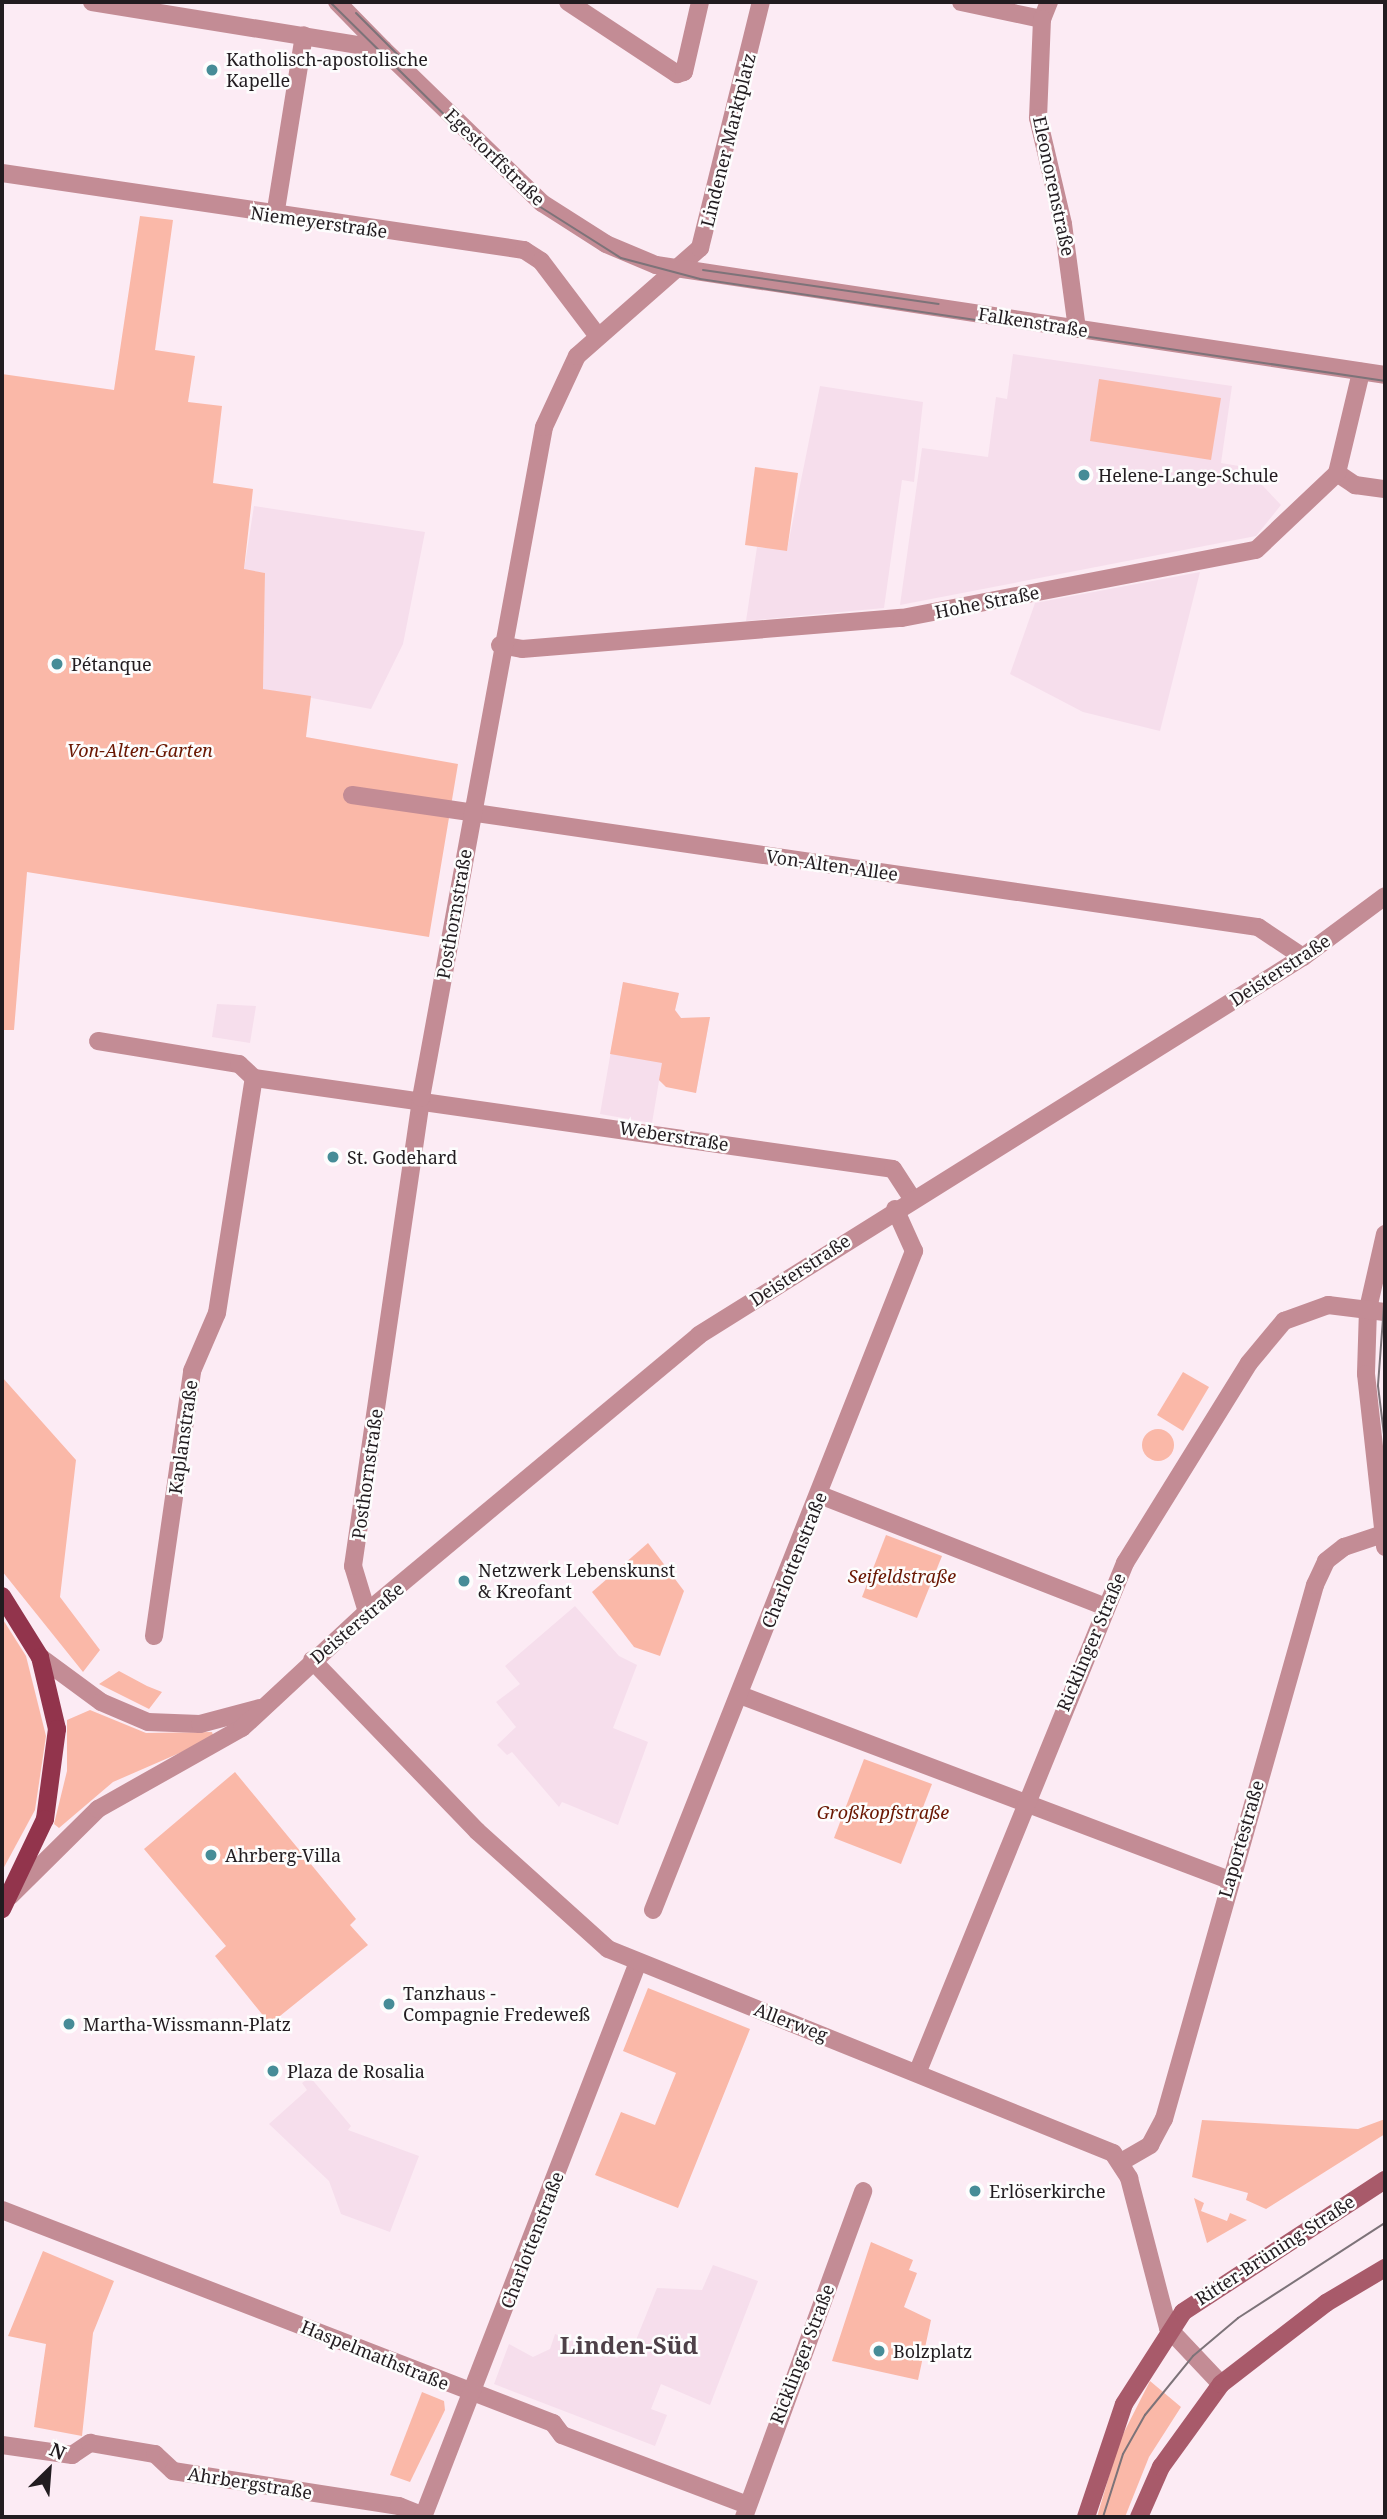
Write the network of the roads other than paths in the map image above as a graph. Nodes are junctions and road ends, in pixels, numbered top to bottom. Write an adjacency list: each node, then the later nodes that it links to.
1 (92, 2): 8 (street)
2 (337, 2): 9 (street, Egestorffstraße)
3 (568, 2): 4 (street)
4 (700, 2)
5 (761, 2): 12 (street, Lindener Marktplatz)
6 (961, 2): 7 (street)
7 (1046, 10): 13 (street, Eleonorenstraße)
8 (304, 35): 9 (street); 11 (street)
9 (383, 49): 12 (street, Egestorffstraße)
10 (2, 173): 11 (street, Niemeyerstraße)
11 (275, 216): 14 (street, Niemeyerstraße)
12 (680, 270): 13 (street, Falkenstraße); 14 (street, Posthornstraße)
13 (1077, 329): 15 (street, Falkenstraße)
14 (597, 335): 19 (street, Posthornstraße)
15 (1362, 372): 16 (street, Falkenstraße); 17 (street)
16 (1385, 375)
17 (1337, 473): 18 (street); 19 (street, Hohe Straße)
18 (1385, 489)
19 (500, 645): 21 (street, Posthornstraße)
20 (352, 795): 21 (street, Von-Alten-Allee)
21 (472, 813): 23 (street, Von-Alten-Allee); 26 (street, Posthornstraße)
22 (1385, 896): 23 (street, Deisterstraße)
23 (1303, 957): 27 (street, Deisterstraße)
24 (98, 1041): 25 (street)
25 (254, 1078): 26 (street, Weberstraße); 36 (street, Kaplanstraße)
26 (421, 1098): 27 (street, Weberstraße); 35 (street, Posthornstraße)
27 (912, 1198): 28 (street, Deisterstraße)
28 (895, 1209): 31 (street, Charlottenstraße); 35 (street, Deisterstraße)
29 (1385, 1234): 30 (street)
30 (1376, 1310): 32 (street); 34 (street, Ricklinger Straße)
31 (820, 1495): 34 (street); 39 (street, Charlottenstraße)
32 (1384, 1540): 42 (street, Laportestraße)
33 (2, 1596): 37 (main road)
34 (1103, 1606): 41 (street, Ricklinger Straße)
35 (367, 1612): 38 (street, Deisterstraße)
36 (154, 1636)
37 (40, 1657): 40 (street, Deisterstraße); 43 (main road)
38 (312, 1660): 40 (street, Deisterstraße); 45 (street, Allerweg)
39 (740, 1695): 41 (street); 44 (street, Charlottenstraße)
40 (260, 1708): 43 (street, Deisterstraße)
41 (1024, 1805): 42 (street); 46 (street, Ricklinger Straße)
42 (1229, 1880): 47 (street, Laportestraße)
43 (4, 1903)
44 (653, 1910)
45 (638, 1962): 46 (street, Allerweg); 54 (street, Charlottenstraße)
46 (918, 2071): 47 (street, Allerweg)
47 (1121, 2162): 52 (street)
48 (1385, 2180): 52 (main road, Ritter-Brüning-Straße)
49 (863, 2191): 56 (street, Ricklinger Straße)
50 (2, 2210): 54 (street, Haspelmathstraße)
51 (1385, 2268): 53 (main road)
52 (1168, 2328): 53 (street); 58 (main road, Ritter-Brüning-Straße)
53 (1221, 2384): 59 (main road)
54 (471, 2393): 56 (street, Haspelmathstraße); 57 (street, Charlottenstraße)
55 (2, 2445): 57 (street, Ahrbergstraße)
56 (745, 2511)
57 (424, 2516)
58 (1086, 2517)
59 (1139, 2517)

